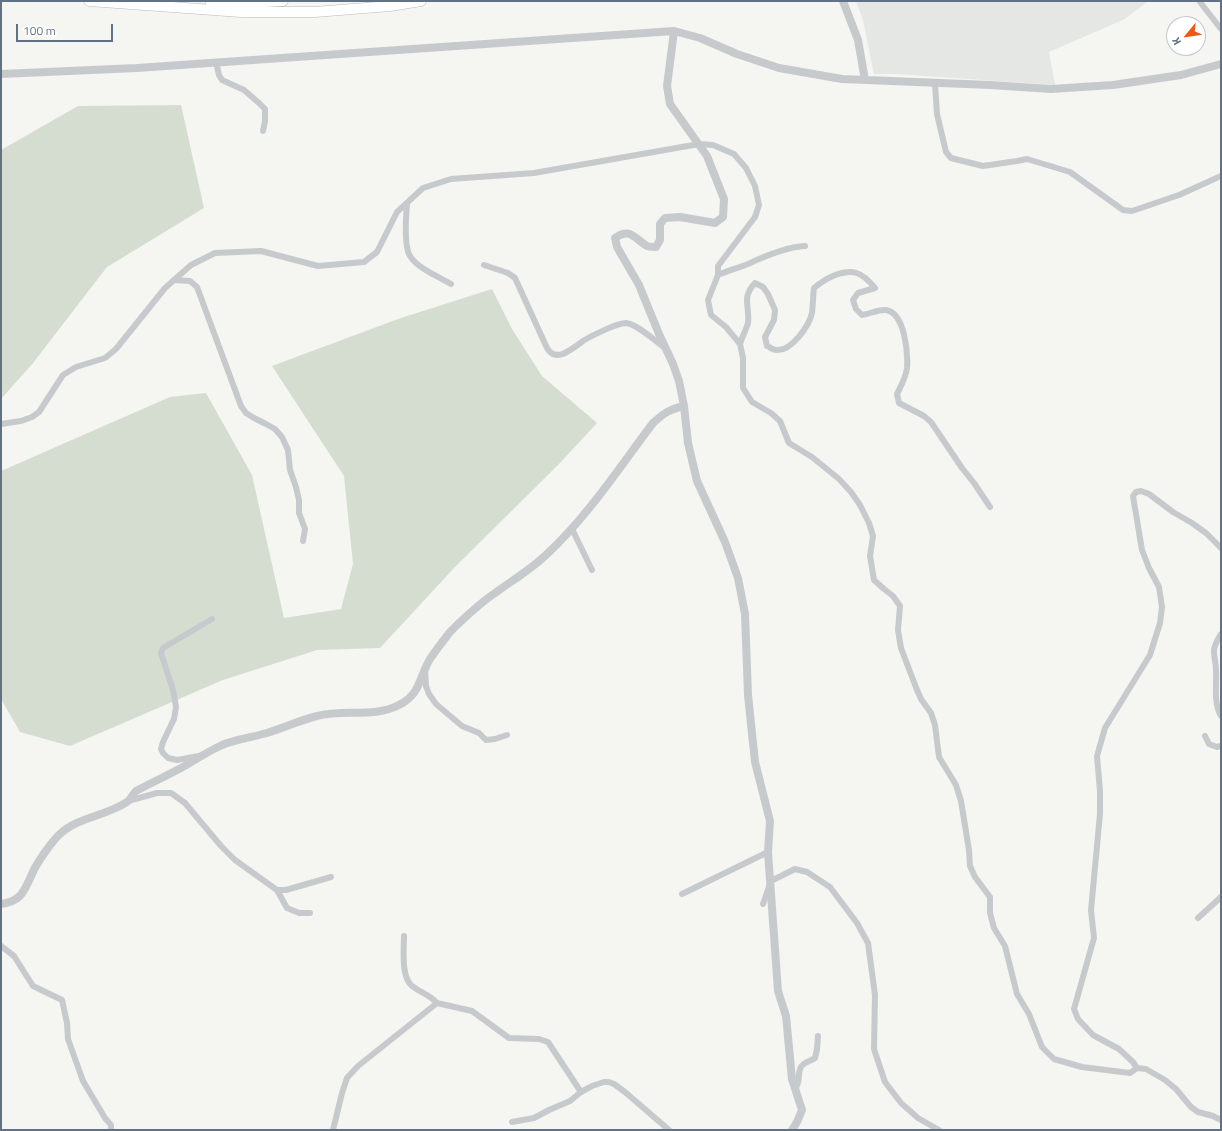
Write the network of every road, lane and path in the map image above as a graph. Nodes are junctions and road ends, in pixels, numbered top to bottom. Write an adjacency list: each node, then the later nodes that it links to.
1 (89, 1): 4 (highway)
2 (210, 1): 3 (highway)
3 (283, 1)
4 (421, 1)
5 (843, 1): 12 (street)
6 (1200, 2): 7 (street)
7 (1221, 29)
8 (674, 31): 9 (street); 12 (street); 15 (street)
9 (216, 62): 11 (street); 14 (street)
10 (1221, 64): 13 (street)
11 (1, 74)
12 (864, 80): 13 (street)
13 (935, 83): 16 (street)
14 (264, 131)
15 (699, 144): 17 (street); 20 (street); 24 (street)
16 (1221, 176)
17 (407, 204): 21 (street); 22 (street)
18 (805, 246): 20 (street)
19 (484, 265): 24 (street)
20 (718, 275): 23 (street)
21 (174, 280): 26 (street); 29 (street)
22 (451, 284)
23 (740, 344): 27 (street); 55 (street)
24 (666, 349): 25 (street)
25 (684, 406): 28 (street); 41 (street)
26 (1, 424)
27 (990, 507)
28 (572, 529): 31 (street); 34 (street)
29 (303, 541)
30 (1221, 548): 55 (street)
31 (592, 570)
32 (212, 618): 39 (street)
33 (1221, 634): 35 (street)
34 (425, 668): 36 (street); 39 (street)
35 (1221, 716)
36 (506, 735)
37 (1205, 736): 38 (street)
38 (1221, 746)
39 (200, 756): 40 (street)
40 (128, 801): 44 (street); 47 (street)
41 (768, 852): 43 (street); 45 (street)
42 (331, 877): 44 (street)
43 (771, 881): 48 (street); 56 (street); 64 (street)
44 (277, 890): 49 (street)
45 (682, 894)
46 (1221, 896): 50 (street)
47 (1, 904)
48 (763, 904)
49 (310, 913)
50 (1198, 918)
51 (404, 936): 53 (street)
52 (1, 946): 60 (street)
53 (437, 1003): 57 (street); 61 (street)
54 (818, 1036): 56 (street)
55 (1137, 1068): 58 (street)
56 (795, 1088): 63 (street)
57 (581, 1092): 59 (street); 62 (street)
58 (1221, 1120)
59 (512, 1122)
60 (111, 1130)
61 (333, 1130)
62 (669, 1130)
63 (792, 1130)
64 (939, 1130)

